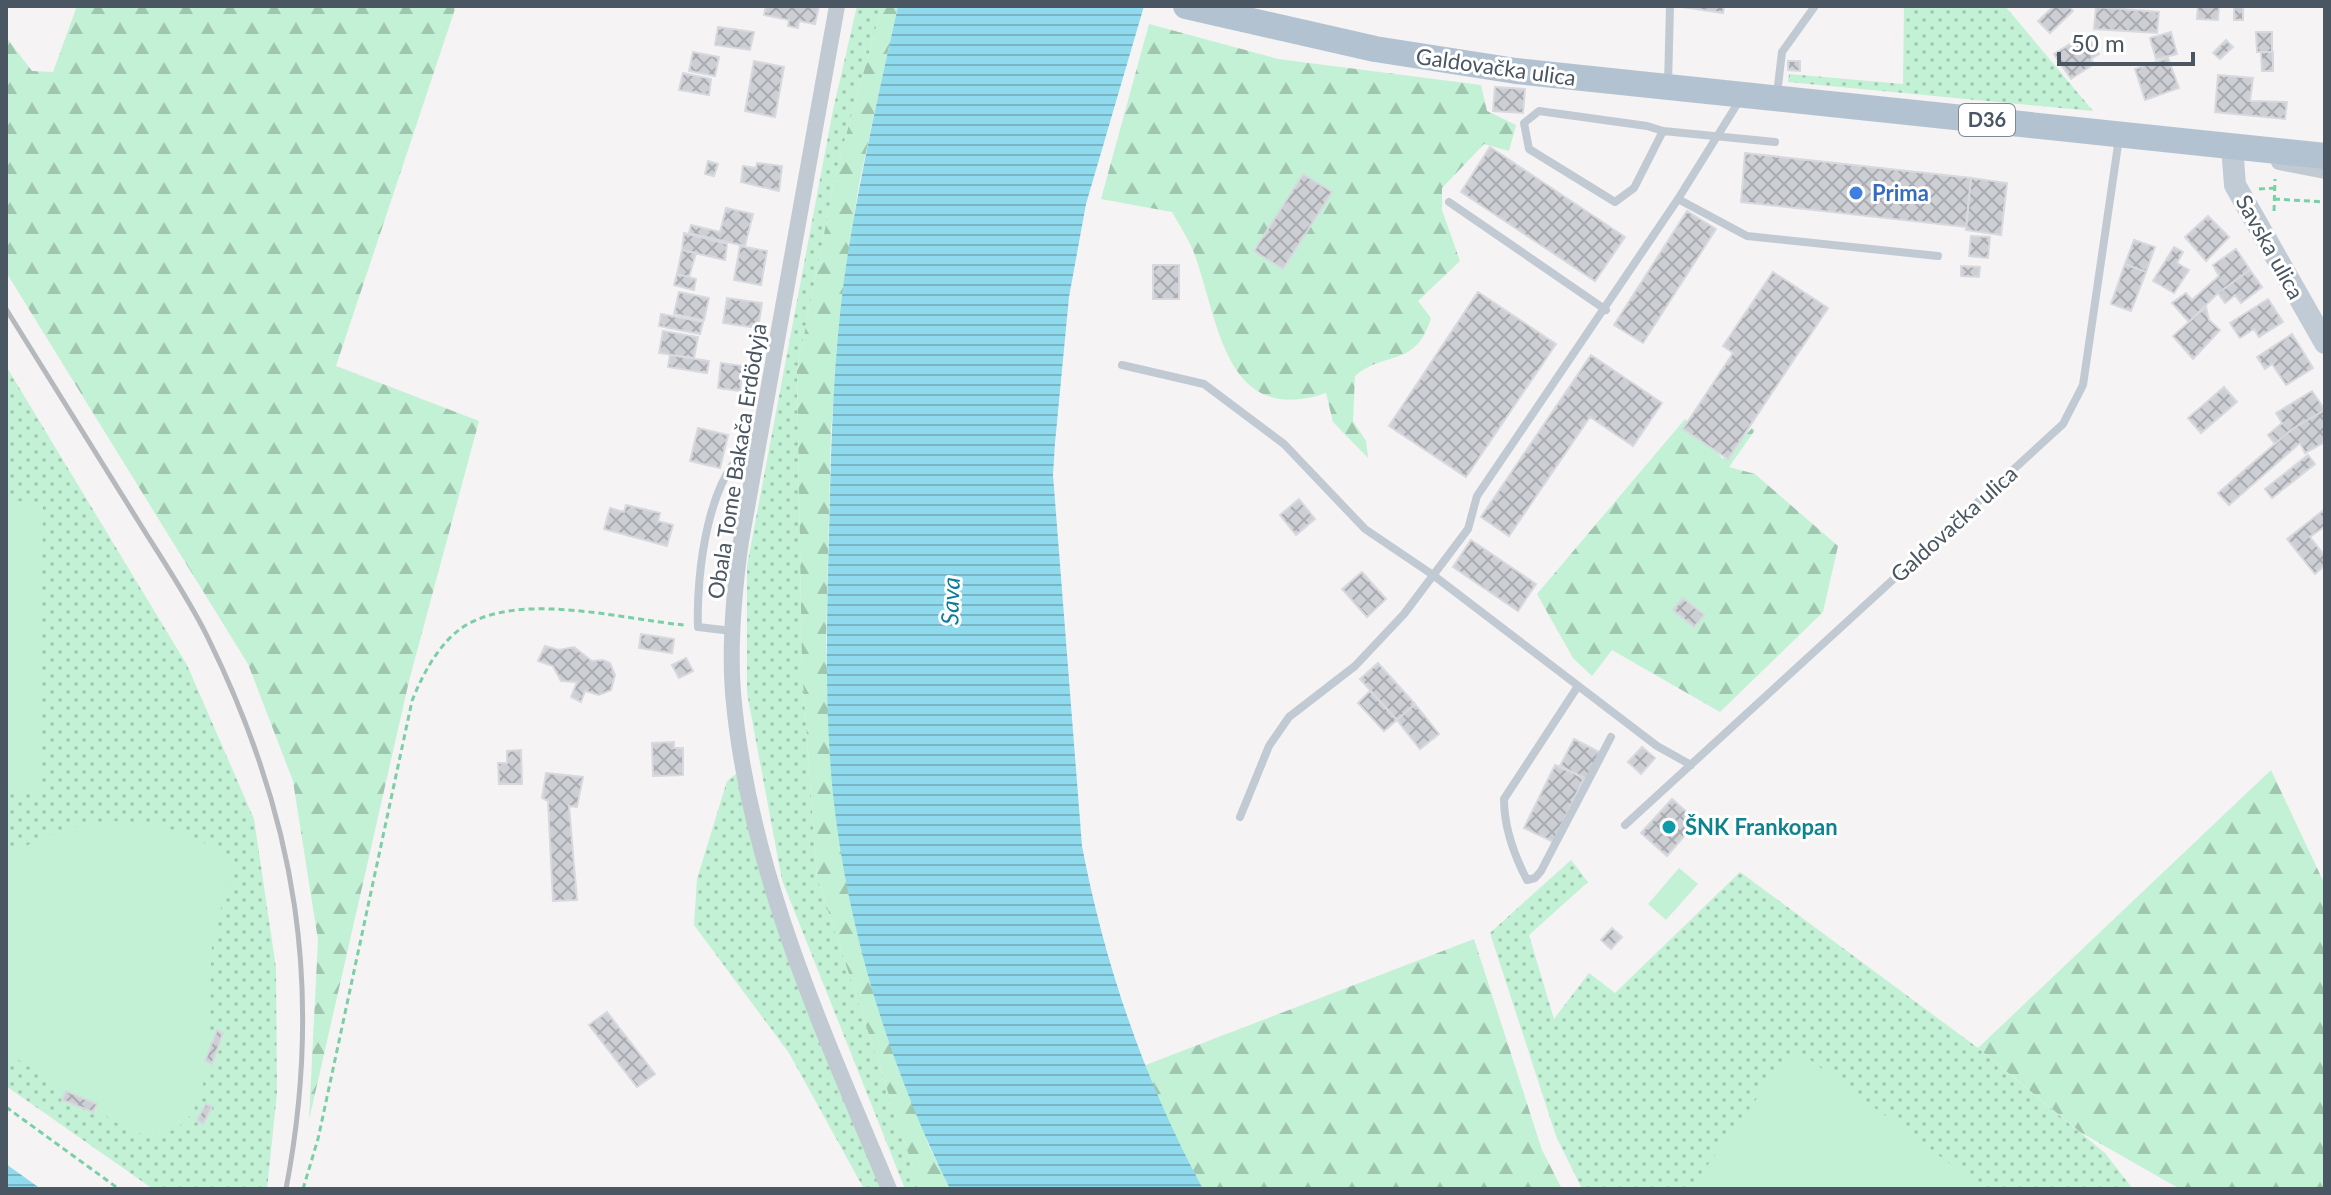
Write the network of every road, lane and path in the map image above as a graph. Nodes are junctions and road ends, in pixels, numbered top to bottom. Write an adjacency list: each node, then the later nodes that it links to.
1 (837, 6): 25 (street, Obala Tome Bakača Erdödyja)
2 (1186, 6): 5 (main road, Galdovačka ulica / D36)
3 (1670, 6): 5 (lane)
4 (1815, 6): 7 (lane)
5 (1668, 88): 6 (main road, Galdovačka ulica / D36)
6 (1743, 96): 7 (main road, Galdovačka ulica / D36); 10 (lane)
7 (1777, 99): 9 (main road, Galdovačka ulica / D36)
8 (1663, 131): 8 (lane); 10 (lane)
9 (2120, 133): 12 (main road, Galdovačka ulica / D36); 31 (lane, Galdovačka ulica)
10 (1718, 135): 11 (lane); 16 (lane)
11 (1775, 142)
12 (2242, 147): 13 (main road, Galdovačka ulica / D36); 15 (street); 23 (main road, Savska ulica)
13 (2325, 156)
14 (2275, 171): 17 (path)
15 (2325, 171)
16 (1678, 199): 21 (lane); 22 (lane)
17 (2274, 199): 19 (path); 20 (path)
18 (1449, 202): 22 (lane)
19 (2325, 202)
20 (2274, 212)
21 (1938, 256)
22 (1606, 310): 26 (lane)
23 (2325, 343)
24 (1122, 365): 26 (lane)
25 (758, 443): 27 (lane); 28 (street, Obala Tome Bakača Erdödyja)
26 (1433, 575): 29 (lane); 32 (lane)
27 (698, 627): 28 (lane); 36 (path)
28 (733, 631): 37 (street, Obala Tome Bakača Erdödyja)
29 (1578, 686): 30 (lane); 31 (lane)
30 (1611, 737)
31 (1691, 765): 33 (lane, Galdovačka ulica)
32 (1240, 817)
33 (1625, 825)
34 (6, 1107): 35 (path)
35 (119, 1189)
36 (303, 1189)
37 (889, 1189)

